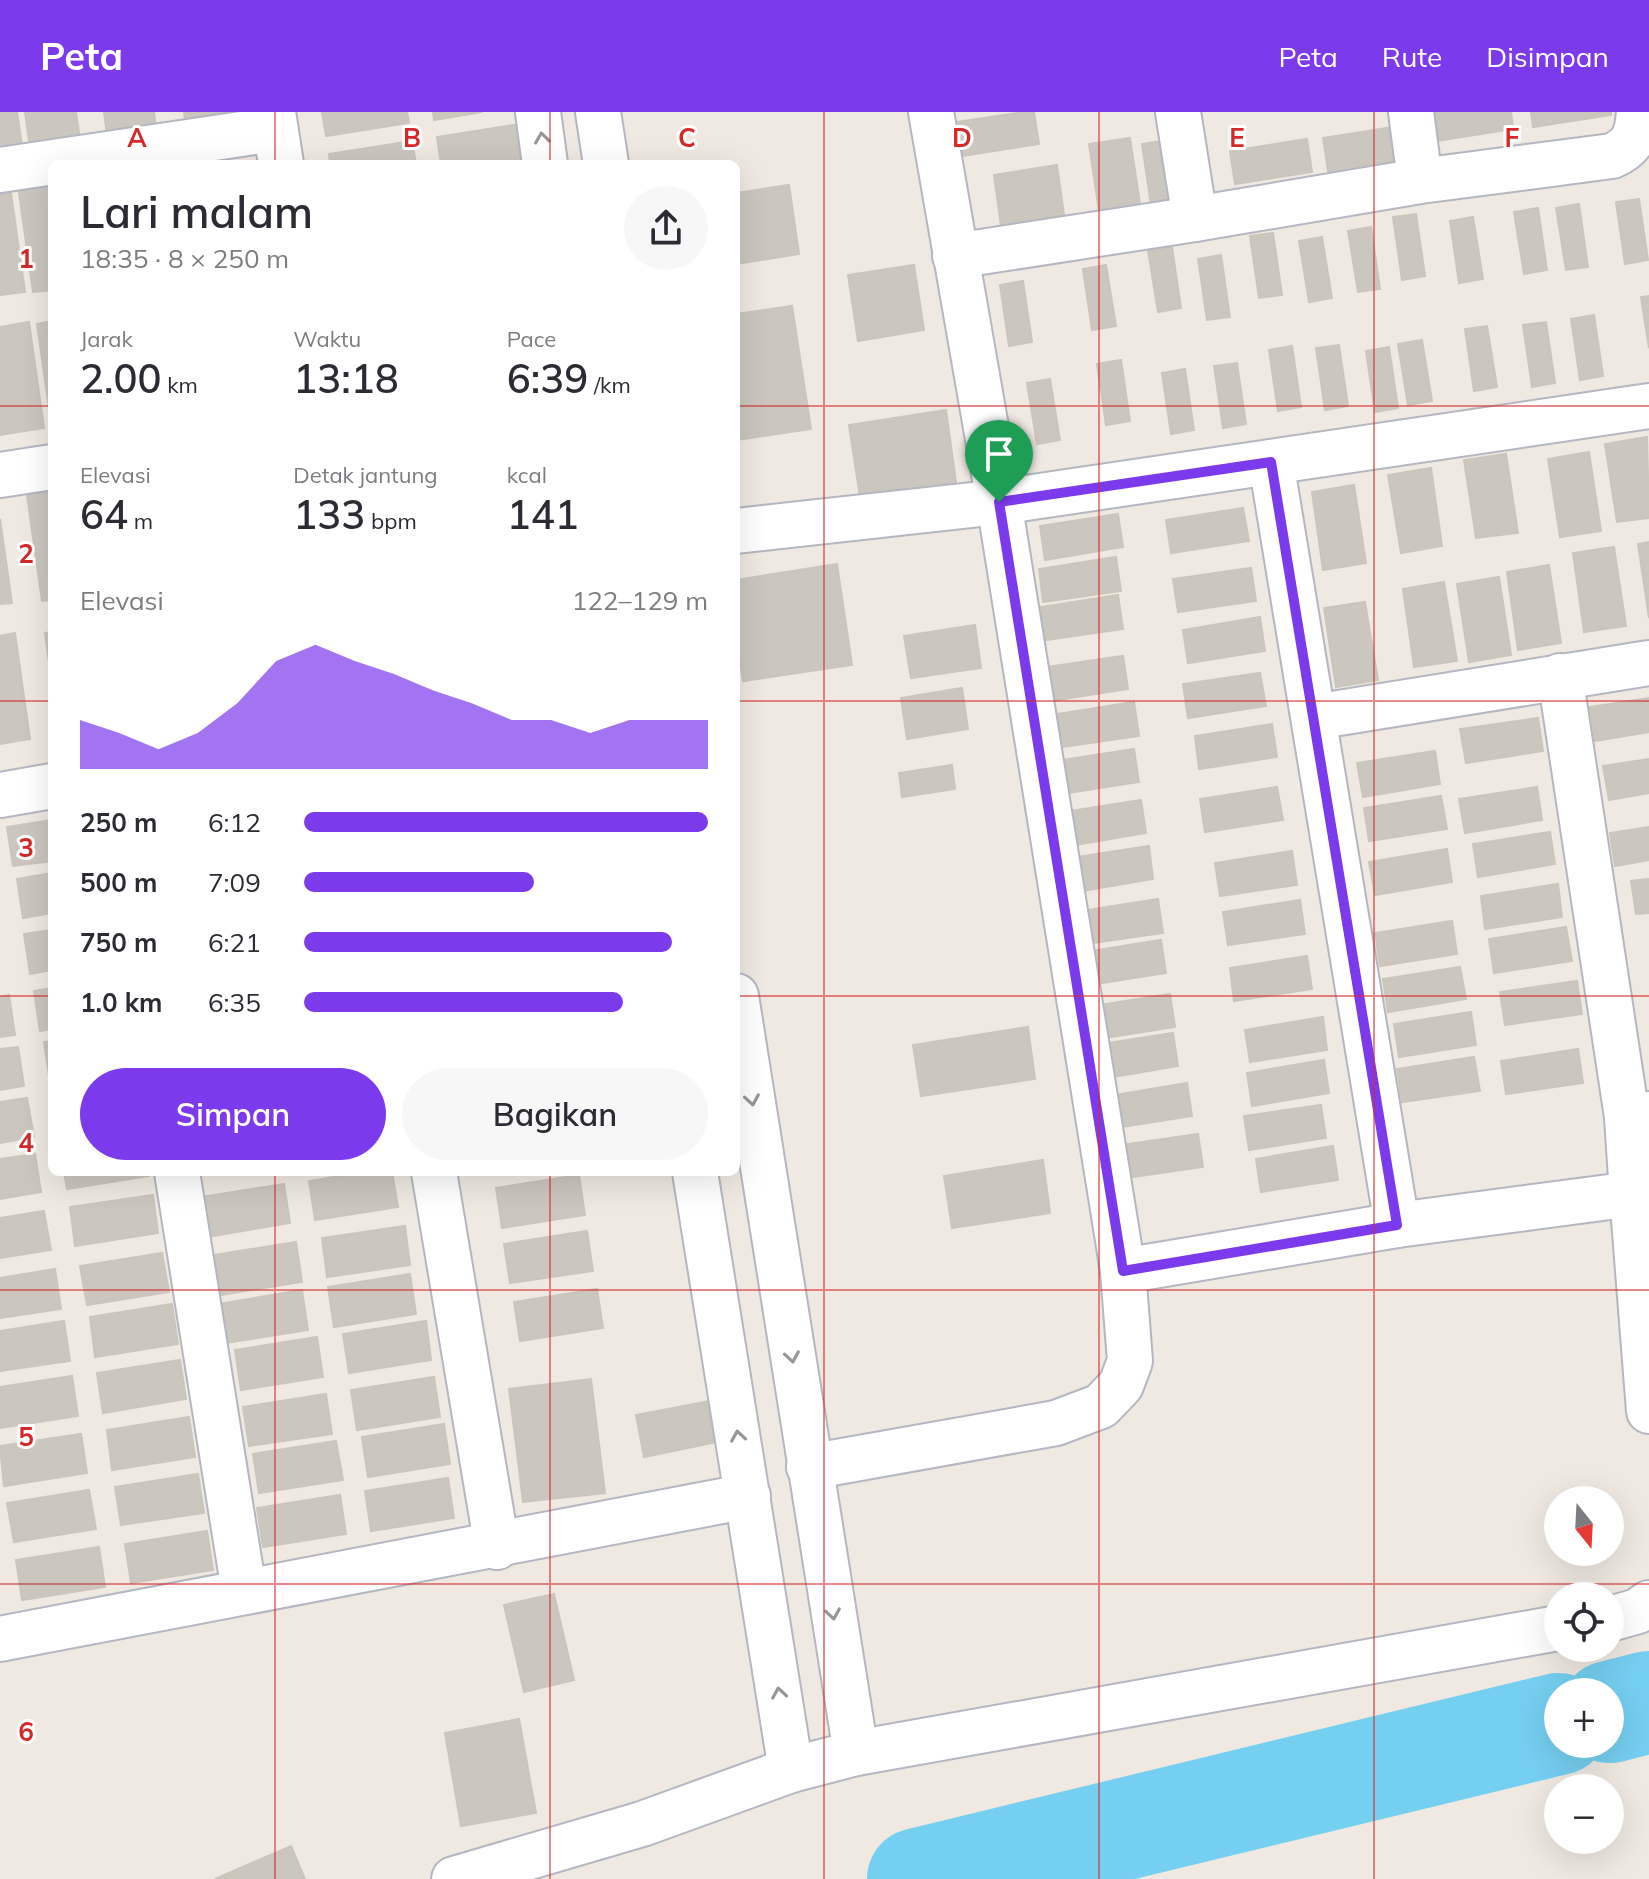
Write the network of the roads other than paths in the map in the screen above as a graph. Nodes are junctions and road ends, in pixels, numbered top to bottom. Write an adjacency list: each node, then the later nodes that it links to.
1 (538, 112): 9 (street, one-way to 1)
2 (598, 112): 10 (street)
3 (931, 112): 15 (street)
4 (1178, 112): 14 (street)
5 (1411, 112): 13 (street)
6 (1639, 112): 13 (street)
7 (276, 135): 8 (street)
8 (79, 160)
9 (544, 160)
10 (605, 160)
11 (48, 164): 12 (street)
12 (0, 170)
13 (1420, 181): 14 (street)
14 (1195, 219): 15 (street)
15 (955, 256): 20 (street)
16 (1649, 406): 17 (street)
17 (1271, 462): 20 (street); 24 (street)
18 (48, 468): 19 (street)
19 (0, 475)
20 (999, 502): 21 (street); 34 (street)
21 (740, 531)
22 (1649, 663): 23 (street)
23 (1560, 676): 24 (street); 28 (street)
24 (1314, 717): 33 (street)
25 (48, 787): 26 (street)
26 (0, 795)
27 (740, 1022): 36 (street, one-way to 36)
28 (1638, 1116): 32 (street)
29 (178, 1176): 39 (street)
30 (435, 1176): 38 (street)
31 (696, 1176): 37 (street, one-way to 31)
32 (1632, 1194): 33 (street); 35 (street)
33 (1397, 1225): 34 (street)
34 (1123, 1271): 36 (street)
35 (1649, 1411)
36 (809, 1467): 44 (street, one-way to 44)
37 (748, 1496): 38 (street); 45 (street, one-way to 37)
38 (497, 1547): 39 (street)
39 (244, 1591): 43 (street)
40 (1649, 1603): 41 (street)
41 (1624, 1615)
42 (1544, 1630): 44 (street)
43 (0, 1639)
44 (856, 1753): 45 (street)
45 (791, 1770): 46 (street)
46 (454, 1879)

